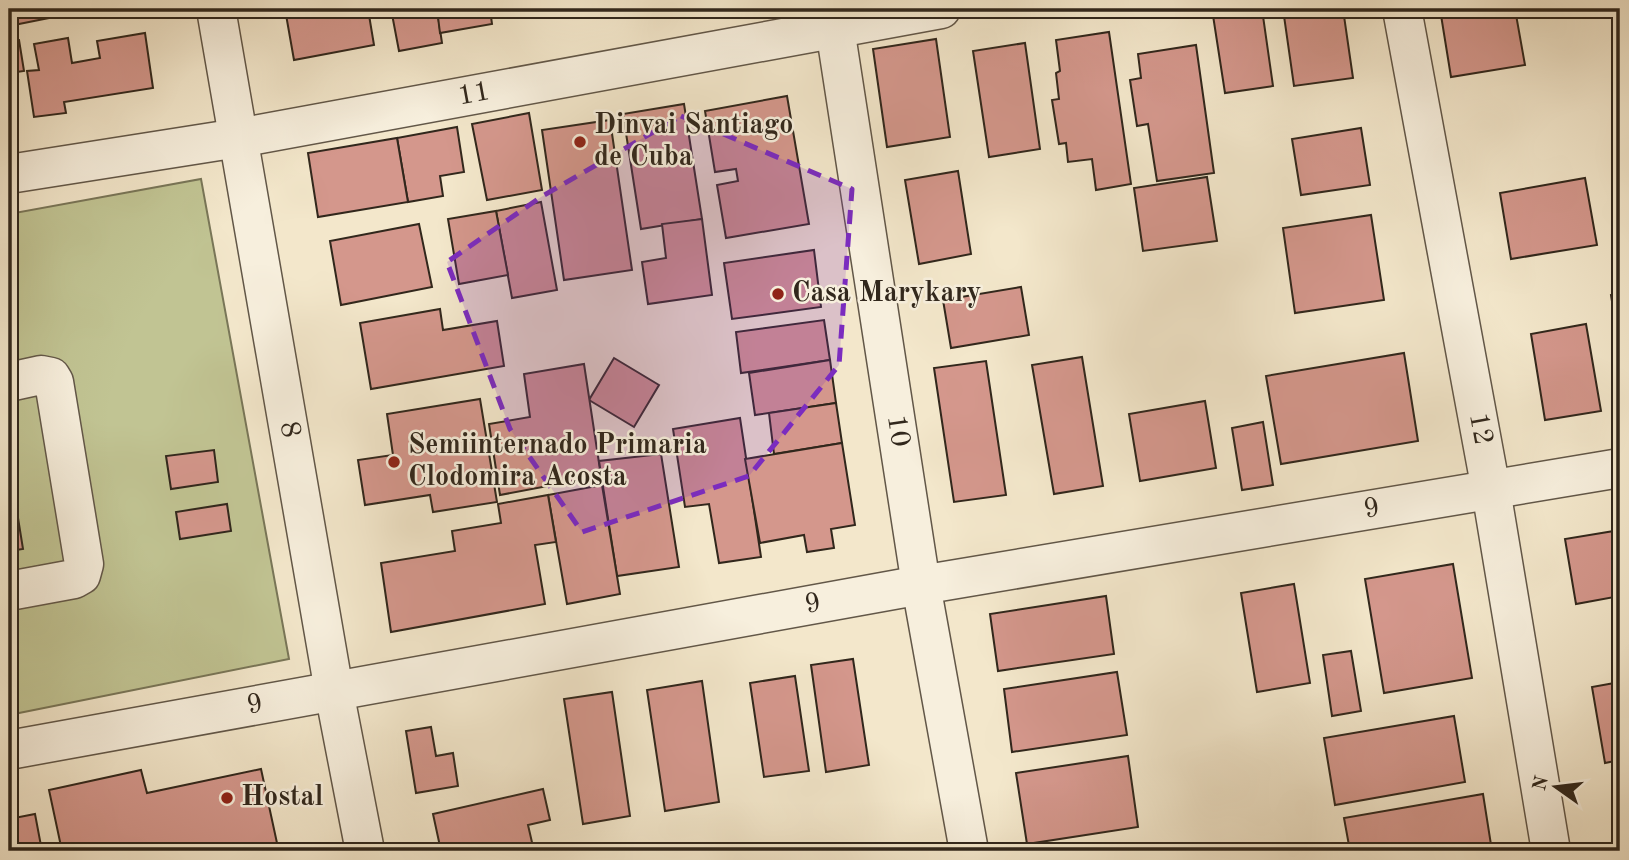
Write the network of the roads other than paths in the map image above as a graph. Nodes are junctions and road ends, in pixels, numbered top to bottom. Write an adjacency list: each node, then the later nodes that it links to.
1 (216, 9): 5 (street, 8)
2 (941, 9): 4 (street, 11)
3 (1402, 9): 9 (street, 12)
4 (834, 18): 5 (street, 11); 10 (street, 10)
5 (238, 138): 6 (street, 11); 12 (street, 8)
6 (9, 174)
7 (9, 382): 11 (street)
8 (1620, 468): 9 (street, 9)
9 (1492, 489): 10 (street, 9); 16 (street, 12)
10 (921, 585): 12 (street, 9); 15 (street, 10)
11 (9, 591)
12 (334, 691): 13 (street, 9); 14 (street, 8)
13 (9, 750)
14 (365, 851)
15 (969, 851)
16 (1551, 851)

